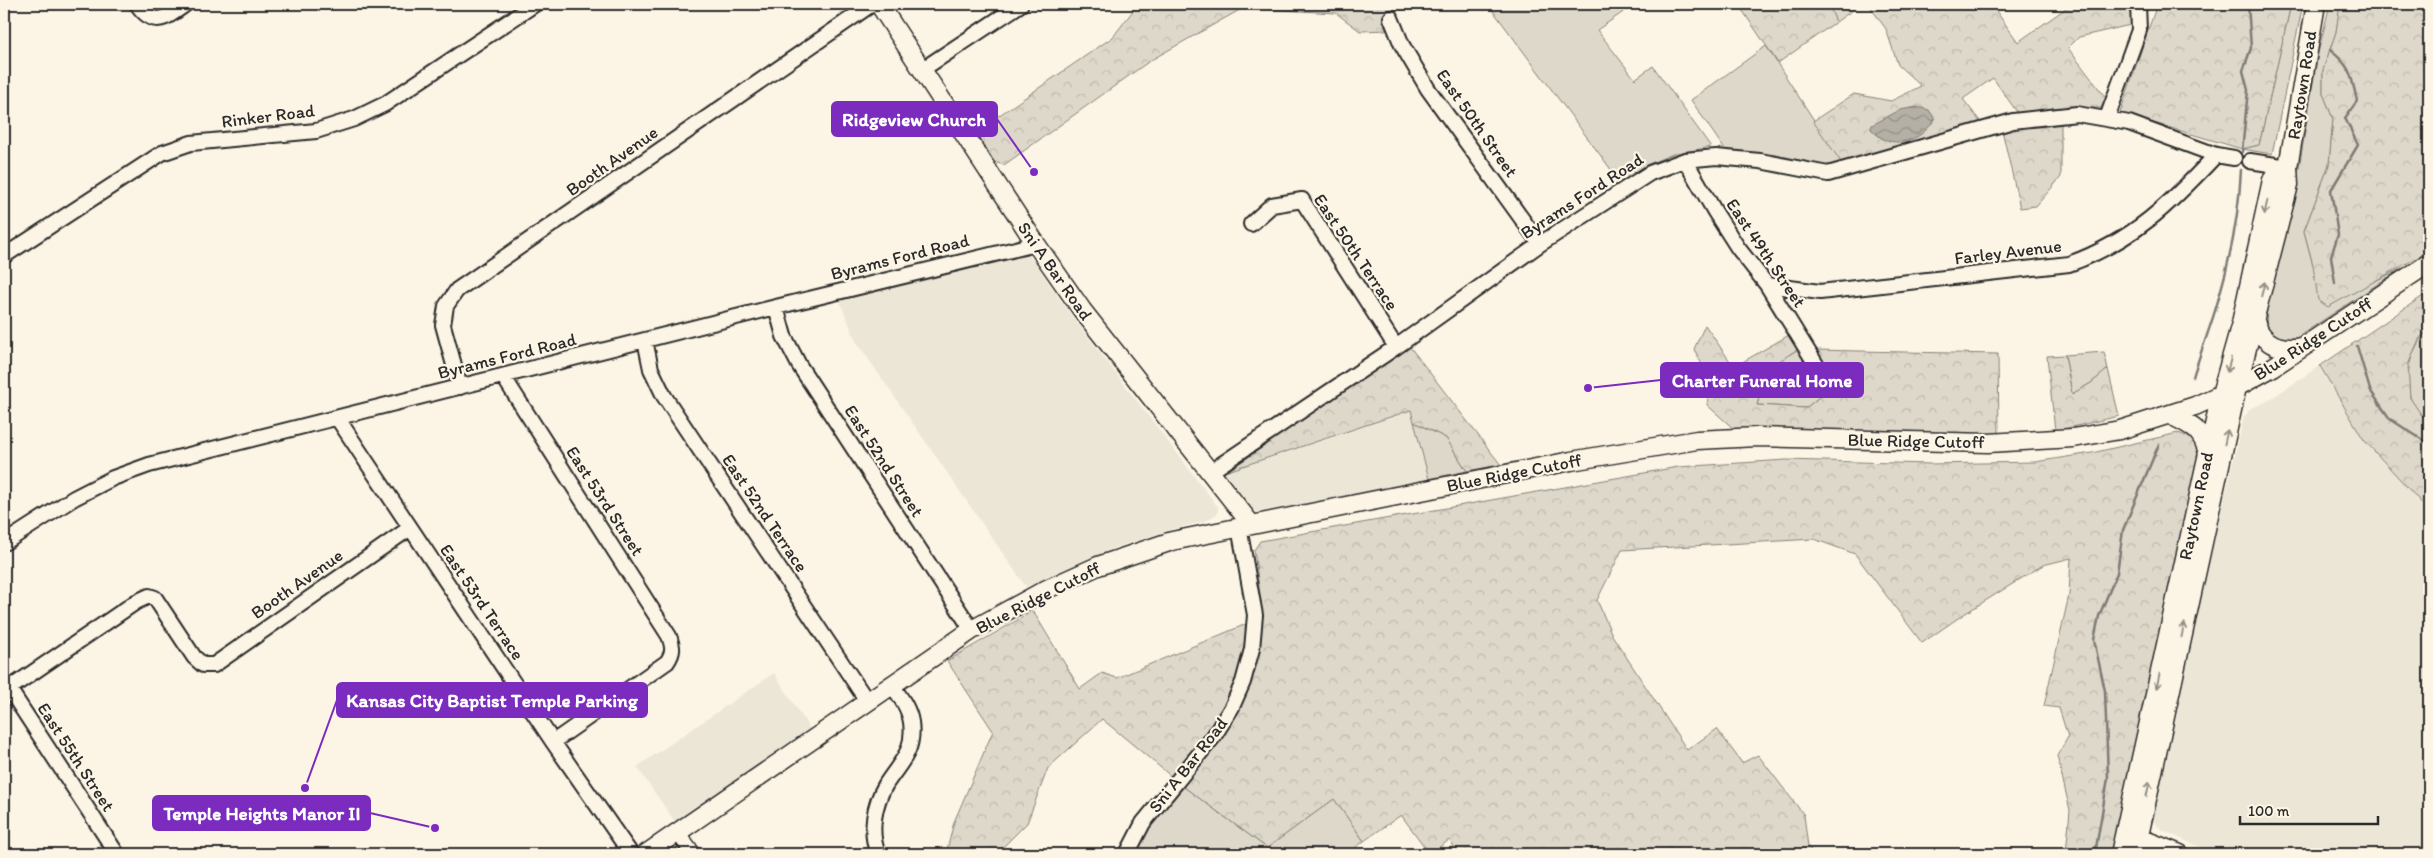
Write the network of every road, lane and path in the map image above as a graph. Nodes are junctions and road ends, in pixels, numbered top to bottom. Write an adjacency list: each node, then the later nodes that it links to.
1 (137, 4): 2 (street)
2 (186, 4)
3 (535, 4): 20 (street, Rinker Road)
4 (872, 4): 30 (street, Booth Avenue)
5 (879, 4): 10 (main road, Sni A Bar Road)
6 (1021, 4): 10 (street)
7 (2138, 4): 11 (street)
8 (2316, 4): 16 (main road, Raytown Road)
9 (1391, 18): 19 (street, East 50th Street)
10 (923, 70): 18 (main road, Sni A Bar Road)
11 (2107, 118): 12 (street, Byrams Ford Road); 14 (street, Byrams Ford Road)
12 (2216, 155): 13 (street, Byrams Ford Road); 22 (street, Farley Avenue)
13 (2234, 158)
14 (1685, 160): 19 (street, Byrams Ford Road); 22 (street, East 49th Street)
15 (2250, 160): 16 (street)
16 (2288, 167): 24 (main road, Raytown Road, one-way to 16); 31 (main road, Raytown Road, one-way to 31)
17 (1250, 224): 26 (street, East 50th Terrace)
18 (1036, 244): 23 (street, Byrams Ford Road); 35 (main road, Sni A Bar Road)
19 (1540, 244): 26 (street, Byrams Ford Road)
20 (4, 256)
21 (2429, 263): 27 (main road, Blue Ridge Cutoff)
22 (1767, 285): 28 (street, East 49th Street)
23 (776, 306): 25 (street, Byrams Ford Road); 39 (street, East 52nd Street)
24 (2255, 321): 27 (main road); 31 (main road, Raytown Road)
25 (645, 340): 29 (street, Byrams Ford Road); 42 (street, East 52nd Terrace)
26 (1396, 347): 35 (street, Byrams Ford Road)
27 (2302, 347): 31 (main road, Blue Ridge Cutoff)
28 (1817, 366)
29 (503, 376): 30 (street, Byrams Ford Road); 43 (street, East 53rd Street)
30 (460, 388): 33 (street, Byrams Ford Road)
31 (2229, 391): 32 (main road, Blue Ridge Cutoff); 34 (main road, Raytown Road); 45 (main road, Raytown Road, one-way to 31)
32 (2170, 415): 34 (main road); 36 (main road, Blue Ridge Cutoff)
33 (338, 419): 37 (street, East 53rd Terrace); 38 (street, Byrams Ford Road)
34 (2208, 453): 45 (main road, Raytown Road, one-way to 45)
35 (1210, 472): 36 (main road, Sni A Bar Road)
36 (1245, 525): 39 (main road, Blue Ridge Cutoff); 51 (street, Sni A Bar Road)
37 (410, 528): 41 (street, Booth Avenue); 43 (street, East 53rd Terrace)
38 (4, 543)
39 (972, 630): 40 (main road, Blue Ridge Cutoff)
40 (892, 684): 42 (main road, Blue Ridge Cutoff); 50 (street)
41 (5, 685): 46 (street, East 55th Street)
42 (867, 701): 44 (main road, Blue Ridge Cutoff)
43 (553, 742): 47 (street, East 53rd Terrace)
44 (678, 832): 48 (main road, Blue Ridge Cutoff); 49 (street)
45 (2131, 834): 52 (main road, Raytown Road); 53 (main road, Raytown Road); 54 (main road)
46 (117, 854)
47 (631, 854)
48 (646, 854)
49 (693, 854)
50 (878, 854)
51 (1127, 854)
52 (2120, 854)
53 (2135, 854)
54 (2180, 854)

